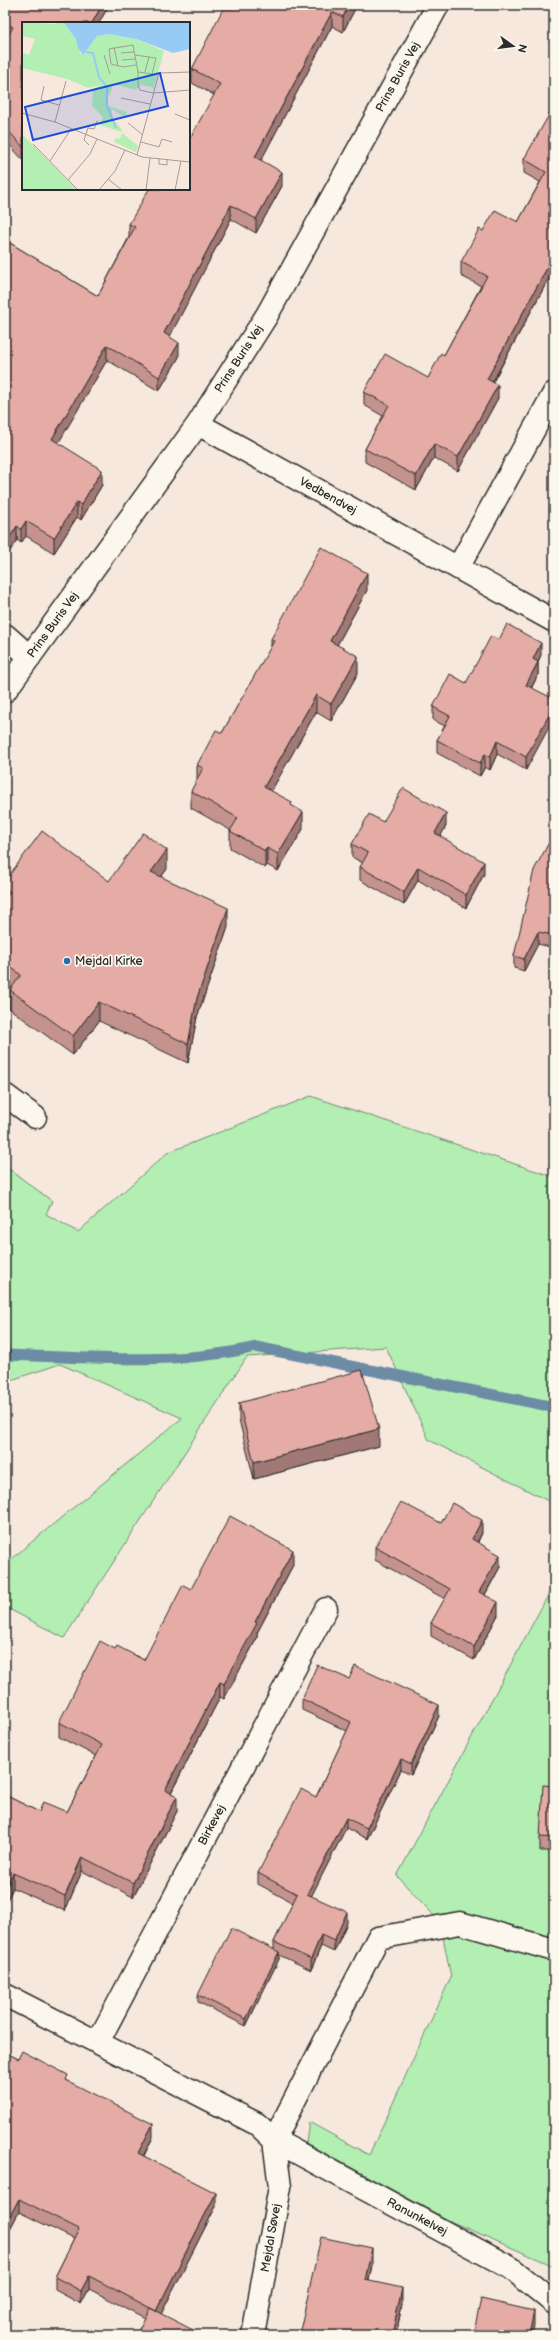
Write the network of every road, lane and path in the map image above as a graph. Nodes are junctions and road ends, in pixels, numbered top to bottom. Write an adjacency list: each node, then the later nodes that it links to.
1 (438, 5): 3 (street, Prins Buris Vej)
2 (554, 393): 4 (street)
3 (198, 424): 4 (street, Vedbendvej); 7 (street, Prins Buris Vej)
4 (458, 568): 5 (street, Vedbendvej)
5 (554, 621)
6 (5, 635): 7 (street)
7 (30, 657): 8 (street, Prins Buris Vej)
8 (5, 691)
9 (5, 1094): 10 (street)
10 (35, 1117)
11 (326, 1609): 14 (street, Birkevej)
12 (554, 1950): 15 (street)
13 (5, 1994): 14 (street)
14 (98, 2042): 15 (street)
15 (274, 2140): 16 (street, Ranunkelvej); 17 (street, Mejdal Søvej)
16 (554, 2303)
17 (253, 2335)

